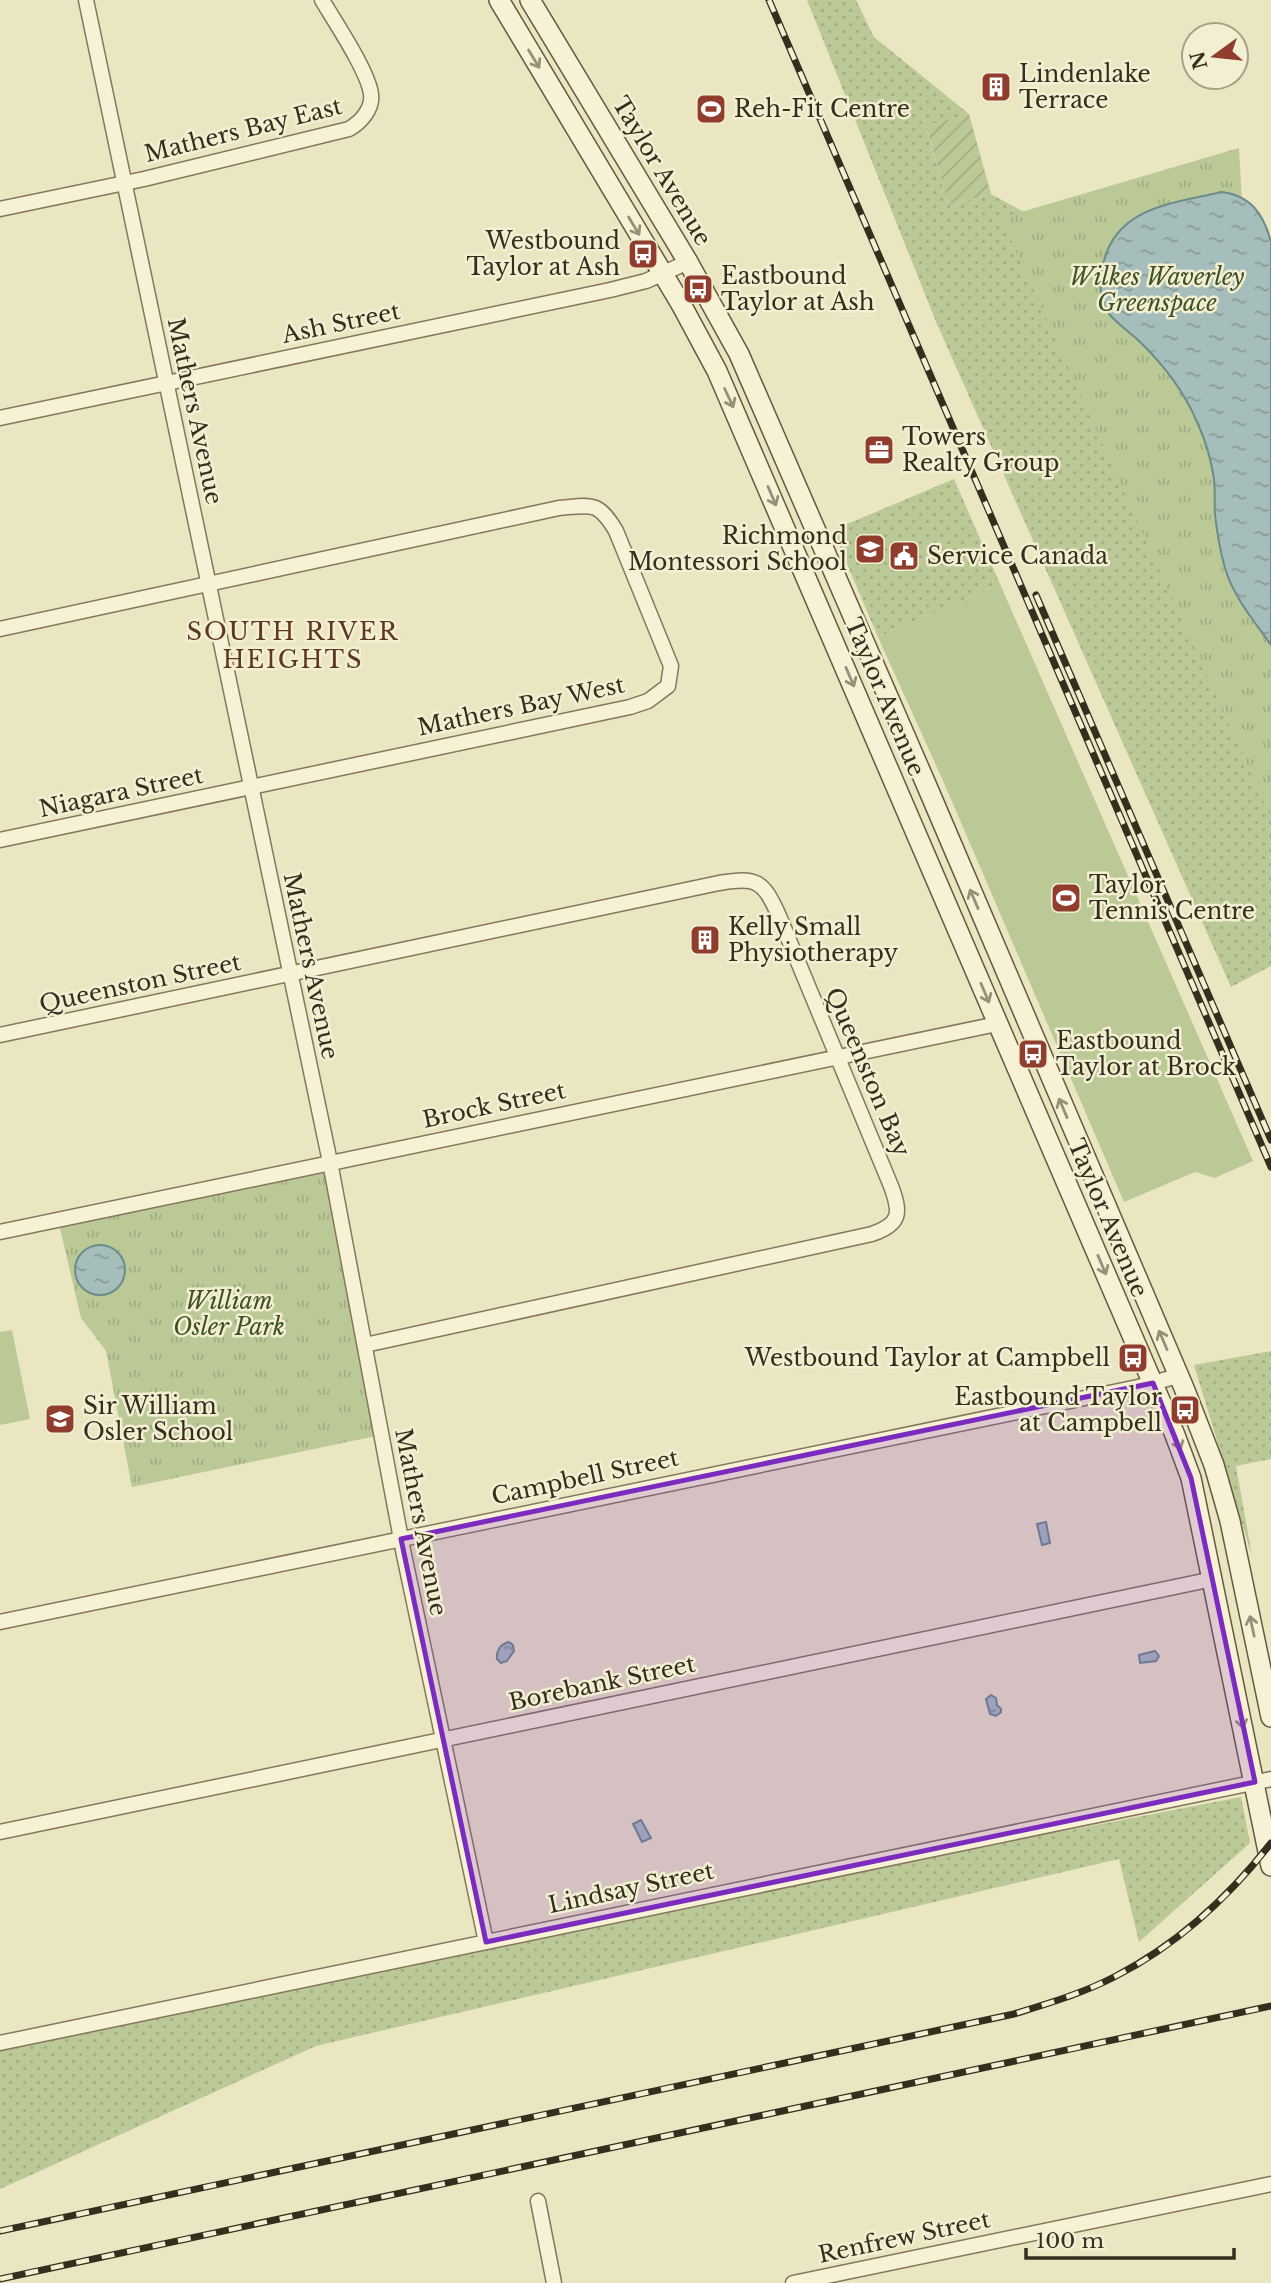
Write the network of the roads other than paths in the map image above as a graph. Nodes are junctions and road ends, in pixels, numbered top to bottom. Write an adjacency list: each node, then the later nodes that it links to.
1 (86, 0): 5 (street, Mathers Avenue)
2 (322, 0): 5 (street, Mathers Bay East)
3 (499, 0): 8 (main road, Taylor Avenue, one-way to 8)
4 (530, 0): 7 (main road, Taylor Avenue)
5 (125, 183): 6 (street); 9 (street, Mathers Avenue)
6 (0, 209)
7 (688, 262): 8 (street, Ash Street); 14 (main road, Taylor Avenue)
8 (663, 273): 9 (street, Ash Street); 12 (main road, Taylor Avenue, one-way to 12)
9 (167, 383): 10 (street, Ash Street); 11 (street, Mathers Avenue)
10 (0, 418)
11 (209, 586): 13 (street); 15 (street, Mathers Avenue); 15 (street, Mathers Bay West)
12 (823, 614): 14 (main road, Taylor Avenue); 18 (main road, Taylor Avenue, one-way to 18)
13 (0, 629)
14 (863, 640): 24 (main road, Taylor Avenue, one-way to 14)
15 (251, 788): 16 (street, Niagara Street); 17 (street, Mathers Avenue)
16 (0, 840)
17 (290, 975): 19 (street, Queenston Street); 20 (street, Queenston Bay); 21 (street, Mathers Avenue)
18 (997, 1024): 20 (street, Brock Street); 25 (main road, Taylor Avenue, one-way to 25)
19 (0, 1035)
20 (837, 1057): 21 (street, Brock Street); 23 (street, Queenston Bay)
21 (330, 1162): 22 (street, Brock Street); 23 (street, Mathers Avenue)
22 (0, 1232)
23 (365, 1345): 26 (street, Mathers Avenue)
24 (1178, 1376): 25 (street, Campbell Street); 29 (main road, Taylor Avenue, one-way to 24)
25 (1153, 1383): 26 (street, Campbell Street); 27 (main road, Taylor Avenue, one-way to 27)
26 (401, 1539): 28 (street, Campbell Street); 30 (street, Mathers Avenue)
27 (1213, 1579): 30 (street, Borebank Street); 31 (main road, Taylor Avenue, one-way to 31)
28 (0, 1622)
29 (1271, 1717)
30 (442, 1740): 32 (street, Borebank Street); 34 (street, Mathers Avenue)
31 (1263, 1781): 33 (main road, Taylor Avenue); 34 (street, Lindsay Street)
32 (0, 1832)
33 (1271, 1866)
34 (486, 1942): 35 (street, Lindsay Street)
35 (0, 2043)
36 (1271, 2184): 39 (street, Renfrew Street)
37 (538, 2201): 38 (street)
38 (555, 2283)
39 (793, 2283)

